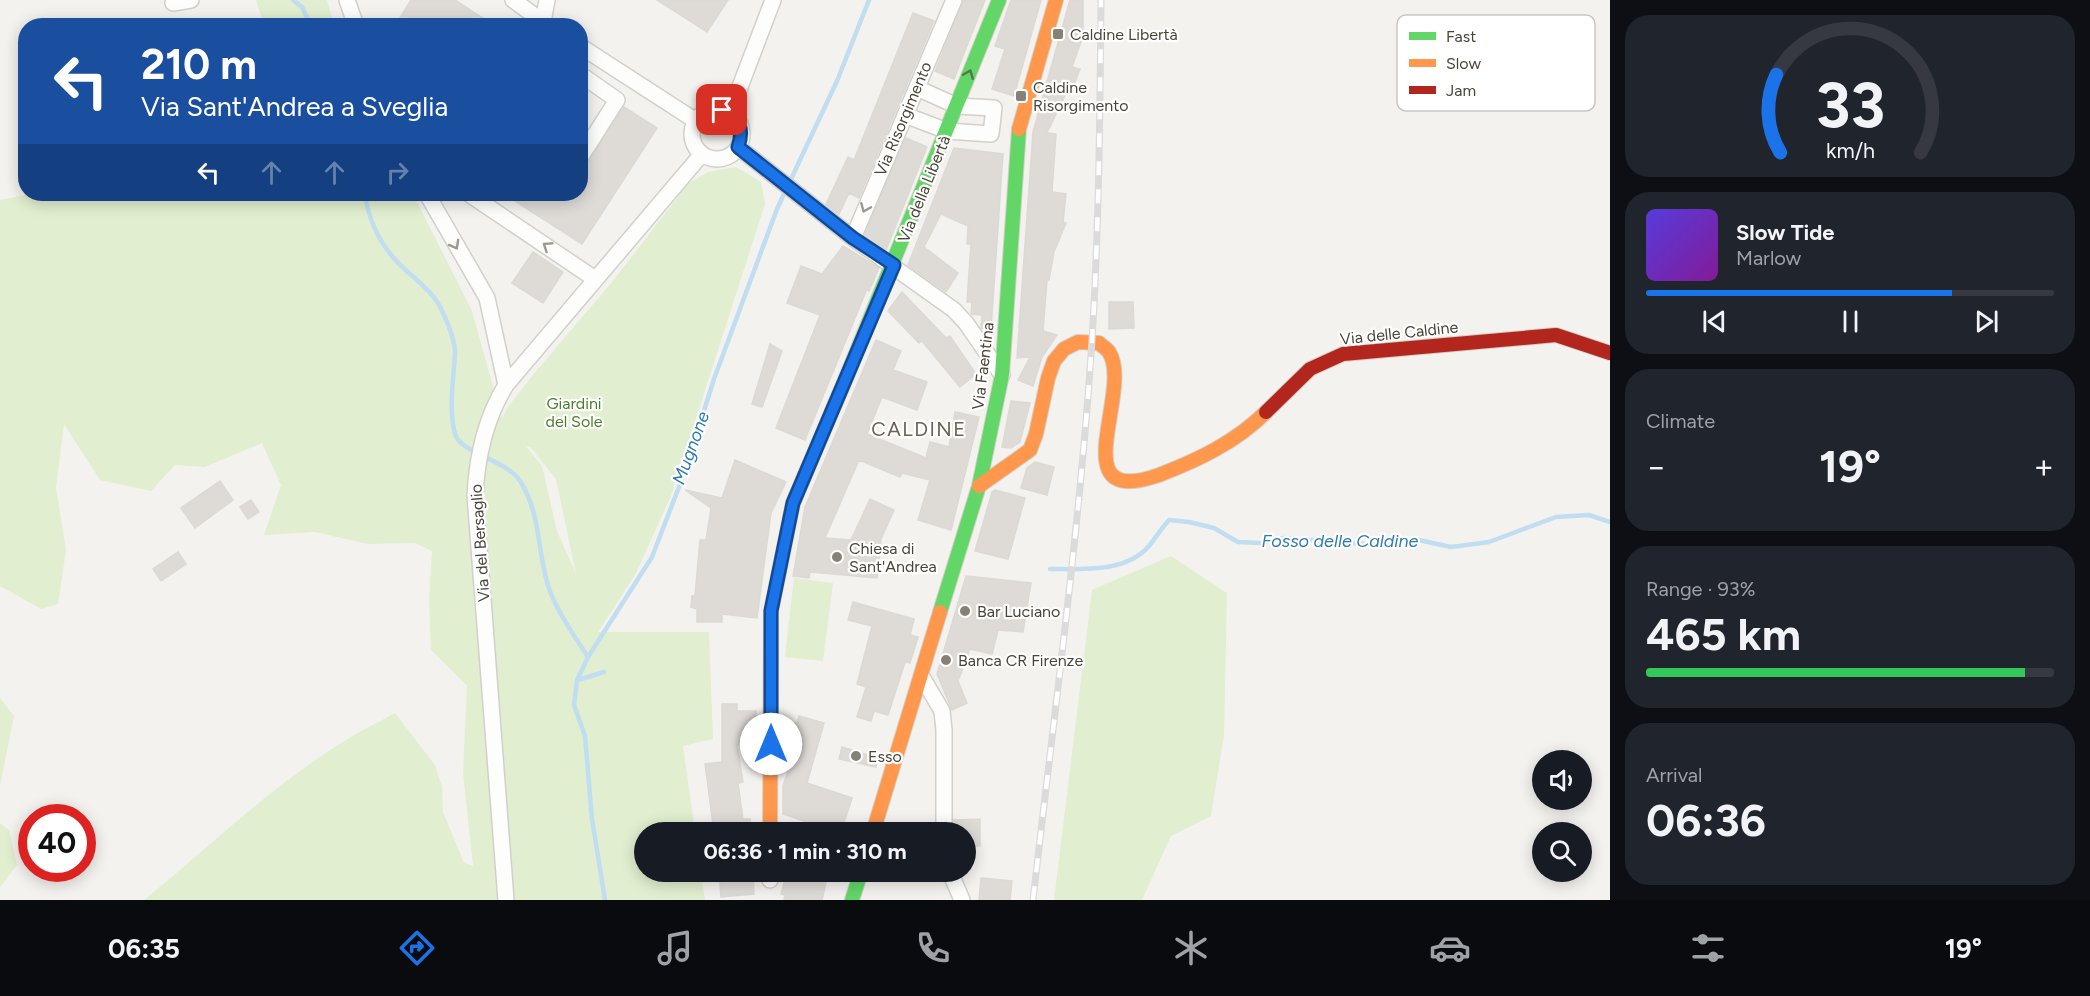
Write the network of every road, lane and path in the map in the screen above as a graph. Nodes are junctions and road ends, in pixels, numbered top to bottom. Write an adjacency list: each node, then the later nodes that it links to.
1 (192, 0): 9 (street)
2 (347, 0): 10 (street)
3 (513, 0): 11 (street)
4 (547, 0): 12 (street)
5 (773, 0): 17 (street)
6 (954, 0): 15 (street, Via Risorgimento)
7 (999, 0): 16 (street, Via della Libertà, one-way to 7)
8 (1056, 0): 30 (street, Via Faentina)
9 (173, 3)
10 (353, 18)
11 (539, 18)
12 (546, 18)
13 (588, 51): 19 (street)
14 (588, 80): 21 (street)
15 (917, 88): 16 (street); 18 (street, Via Risorgimento)
16 (957, 106): 20 (street, Via della Libertà); 20 (street)
17 (730, 113): 19 (street); 22 (street)
18 (905, 115): 20 (street); 26 (street, Via Risorgimento, one-way to 26)
19 (696, 121): 23 (street)
20 (947, 131): 27 (street, Via della Libertà)
21 (588, 145)
22 (738, 147): 23 (street); 26 (street)
23 (702, 154): 28 (street, Via del Bersaglio)
24 (431, 201): 31 (street, one-way to 31)
25 (479, 201): 28 (street, one-way to 25)
26 (853, 238): 27 (street)
27 (894, 265): 30 (street); 34 (street, Via della Libertà)
28 (595, 279): 31 (street, Via del Bersaglio)
29 (1610, 353): 32 (street, Via delle Caldine)
30 (1002, 375): 32 (street, Via Faentina)
31 (506, 385): 39 (street, Via del Bersaglio)
32 (979, 486): 33 (street, Via Faentina)
33 (922, 677): 35 (street, Via Faentina); 36 (street)
34 (770, 822)
35 (876, 822)
36 (944, 822)
37 (858, 882): 40 (street)
38 (954, 882): 41 (street)
39 (506, 900)
40 (852, 900)
41 (962, 900)

